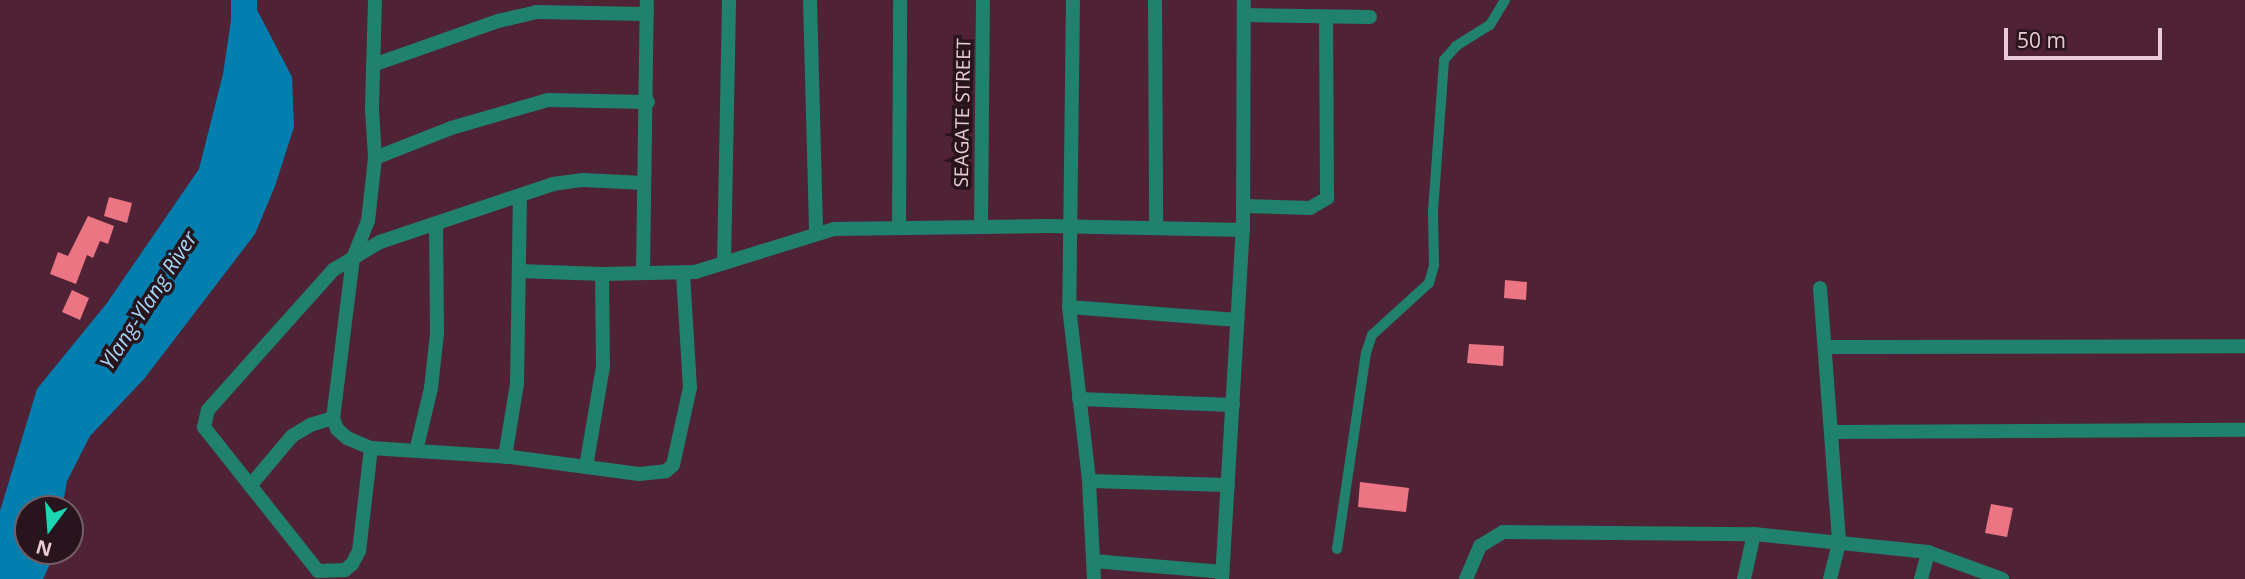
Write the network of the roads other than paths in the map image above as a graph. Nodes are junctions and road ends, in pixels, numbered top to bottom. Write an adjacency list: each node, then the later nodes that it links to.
1 (375, 0): 13 (street)
2 (729, 0): 27 (street)
3 (810, 0): 25 (street)
4 (900, 0): 22 (street)
5 (983, 0): 20 (street, SEAGATE STREET)
6 (1073, 0): 21 (street)
7 (1155, 0): 23 (street)
8 (1505, 0): 51 (lane)
9 (647, 7): 13 (street); 14 (street)
10 (1244, 7): 11 (street); 18 (street)
11 (1326, 18): 12 (street); 18 (street)
12 (1370, 18)
13 (373, 65): 15 (street)
14 (648, 102): 15 (street); 16 (street)
15 (375, 159): 26 (street)
16 (644, 183): 17 (street); 29 (street)
17 (520, 197): 19 (street); 28 (street)
18 (1244, 206): 24 (street)
19 (436, 224): 26 (street); 43 (street)
20 (981, 226): 21 (street); 22 (street)
21 (1068, 226): 23 (street); 33 (street)
22 (899, 227): 25 (street)
23 (1156, 227): 24 (street)
24 (1243, 230): 34 (street)
25 (816, 234): 27 (street)
26 (353, 258): 39 (street); 48 (street)
27 (724, 263): 30 (street)
28 (519, 271): 31 (street); 44 (street)
29 (643, 273): 30 (street); 31 (street)
30 (683, 273): 45 (street)
31 (602, 274): 45 (street)
32 (1820, 288): 36 (street)
33 (1069, 306): 34 (street); 37 (street)
34 (1238, 320): 38 (street)
35 (2245, 346): 36 (street)
36 (1825, 347): 41 (street)
37 (1079, 399): 38 (street); 46 (street)
38 (1233, 405): 47 (street)
39 (333, 418): 42 (street); 48 (street)
40 (2245, 430): 41 (street)
41 (1831, 432): 50 (street)
42 (371, 447): 43 (street); 48 (street)
43 (416, 451): 44 (street)
44 (505, 457): 45 (street)
45 (586, 467)
46 (1089, 481): 47 (street); 53 (street)
47 (1228, 485): 54 (street)
48 (250, 486)
49 (1754, 534): 50 (street); 56 (street); 57 (street)
50 (1839, 544): 52 (street); 58 (street)
51 (1337, 549)
52 (1928, 552): 59 (street); 60 (street)
53 (1093, 561): 54 (street); 55 (street)
54 (1223, 575)
55 (1094, 579)
56 (1466, 579)
57 (1744, 579)
58 (1830, 579)
59 (1921, 579)
60 (2002, 579)

